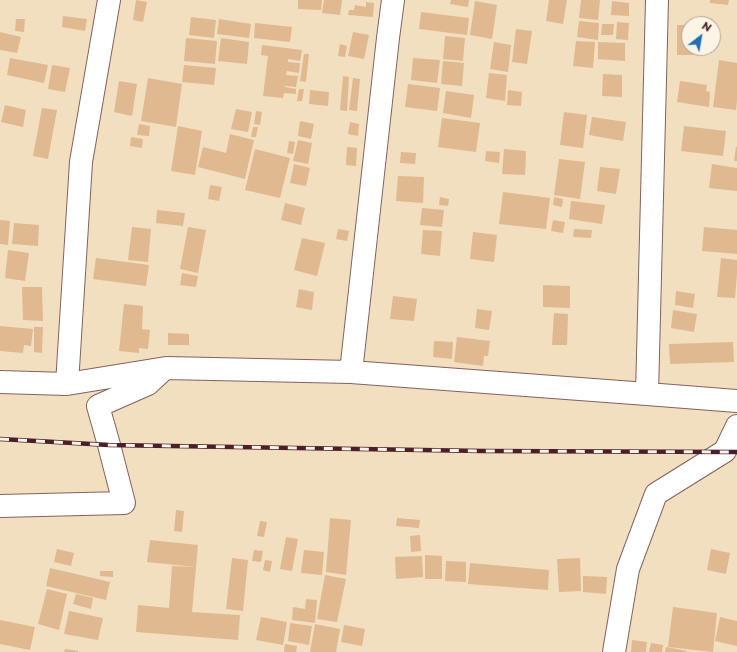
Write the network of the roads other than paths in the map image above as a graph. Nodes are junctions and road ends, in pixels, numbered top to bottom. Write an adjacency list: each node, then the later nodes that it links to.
1 (109, 0): 7 (street)
2 (393, 0): 5 (street)
3 (657, 0): 8 (street)
4 (166, 368): 5 (street); 7 (street); 11 (street)
5 (350, 372): 8 (street)
6 (0, 382): 7 (street)
7 (67, 384)
8 (648, 394): 9 (street)
9 (737, 401)
10 (737, 426): 12 (street)
11 (0, 506)
12 (614, 652)

